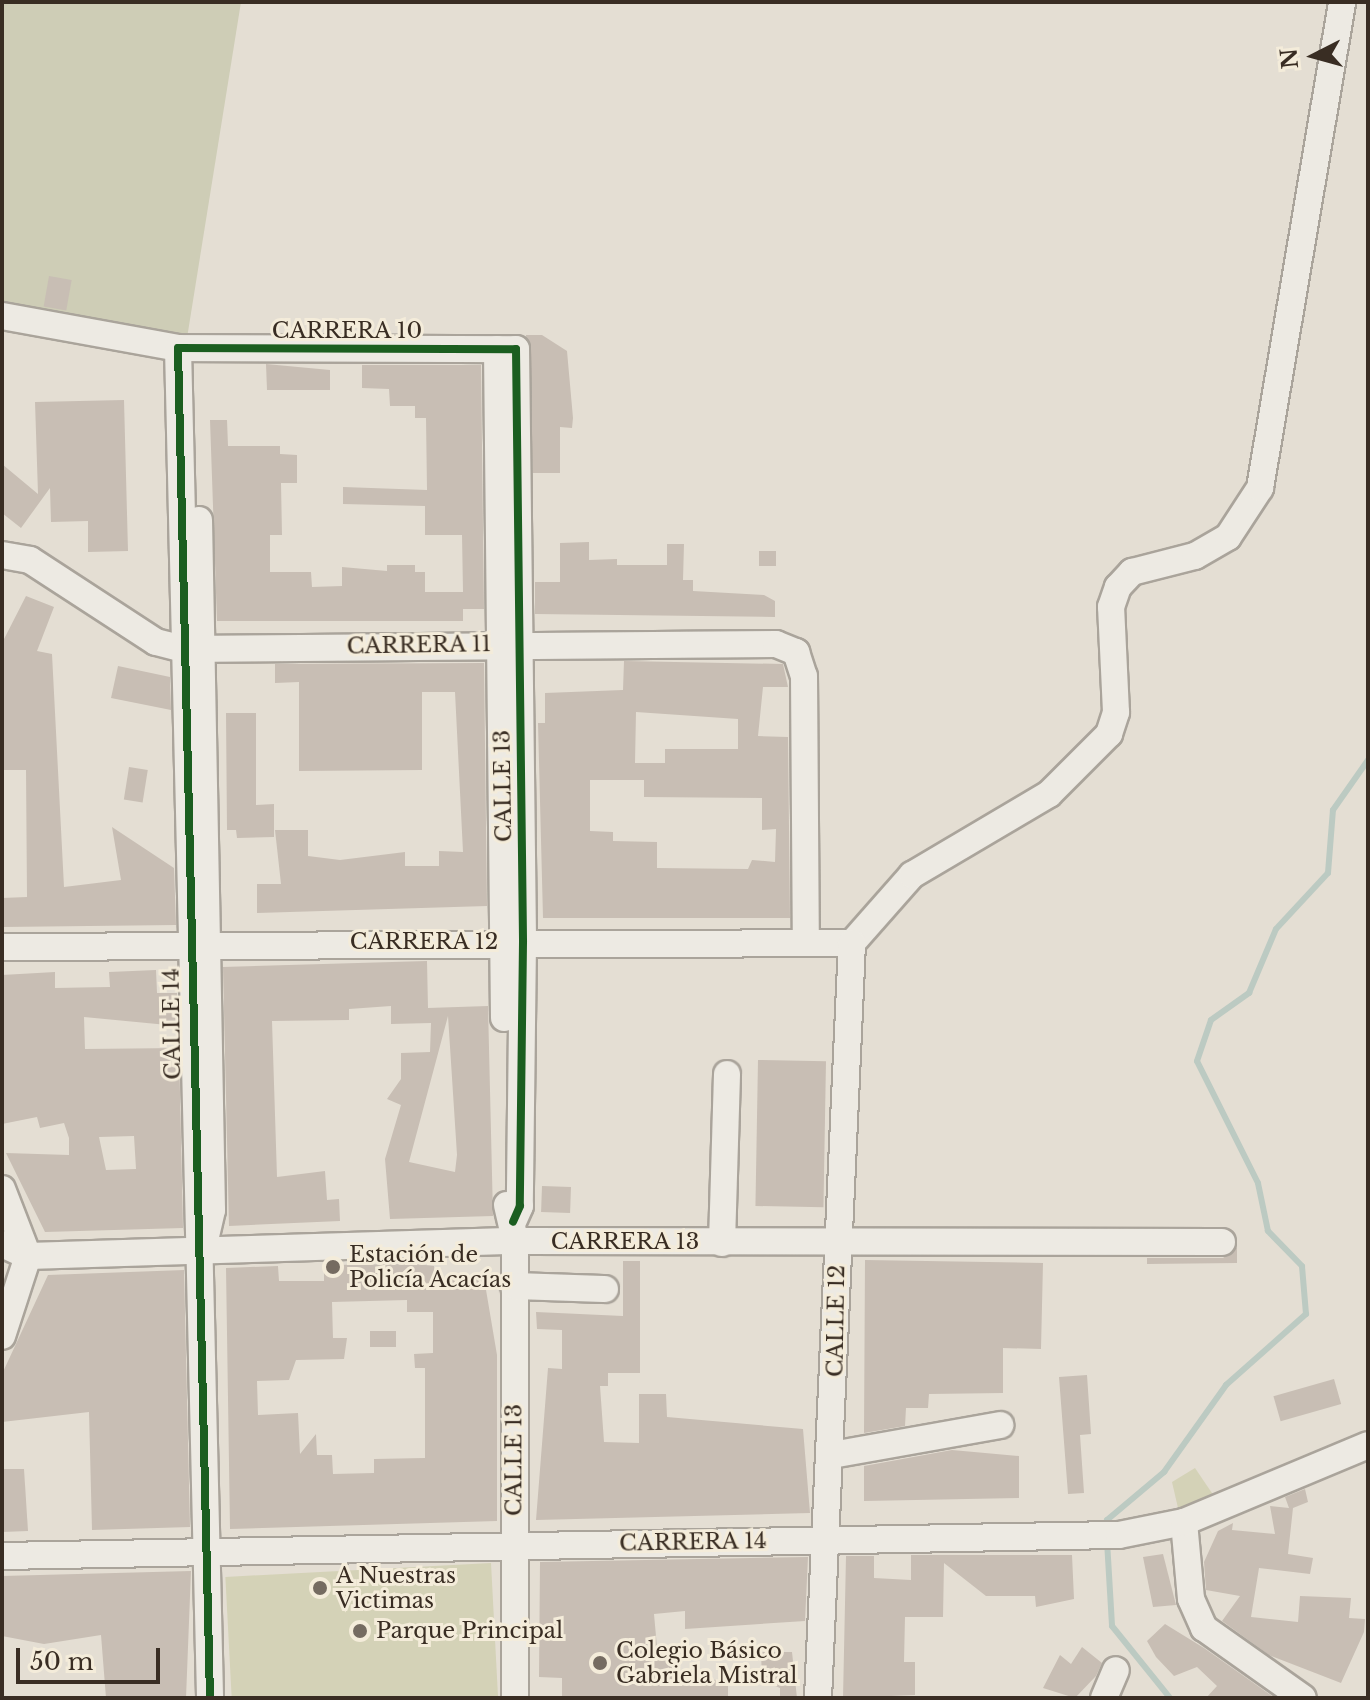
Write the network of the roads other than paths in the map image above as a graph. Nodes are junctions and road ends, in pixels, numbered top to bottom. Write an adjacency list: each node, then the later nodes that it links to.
1 (1342, 2): 10 (street)
2 (2, 316): 3 (street, CARRERA 10)
3 (186, 348): 4 (street, CARRERA 10); 7 (street, CALLE 14)
4 (506, 349): 6 (street, CALLE 13)
5 (2, 555): 7 (street)
6 (510, 643): 7 (street, CARRERA 11); 8 (street, CALLE 13); 9 (street, CARRERA 11)
7 (194, 649): 11 (street, CALLE 14)
8 (513, 942): 9 (street, CARRERA 12); 11 (street, CARRERA 12); 15 (street, CALLE 13)
9 (806, 943): 10 (street, CARRERA 12)
10 (852, 943): 19 (street, CALLE 12)
11 (199, 944): 12 (street, CARRERA 12); 20 (street, CALLE 14)
12 (2, 947)
13 (727, 1074): 17 (street)
14 (2, 1189): 21 (street)
15 (514, 1232): 17 (street, CARRERA 13); 20 (street, CARRERA 13); 22 (street, CALLE 13)
16 (1222, 1242): 19 (street, CARRERA 13)
17 (722, 1243): 19 (street, CARRERA 13)
18 (2, 1244): 21 (street)
19 (837, 1244): 27 (street, CALLE 12)
20 (203, 1251): 21 (street, CARRERA 13); 31 (street, CALLE 14)
21 (28, 1256): 24 (street)
22 (514, 1286): 23 (street); 30 (street, CALLE 13)
23 (605, 1289)
24 (2, 1336)
25 (1000, 1425): 27 (street)
26 (1368, 1445): 28 (street, CARRERA 14)
27 (832, 1455): 29 (street, CALLE 12)
28 (1184, 1522): 29 (street, CARRERA 14); 38 (street)
29 (830, 1538): 30 (street, CARRERA 14); 36 (street, CALLE 12)
30 (514, 1546): 31 (street, CARRERA 14); 35 (street, CALLE 13)
31 (209, 1555): 32 (street, CARRERA 14); 34 (street, CALLE 14)
32 (2, 1556)
33 (1116, 1670): 37 (street)
34 (210, 1698)
35 (515, 1698)
36 (818, 1698)
37 (1104, 1698)
38 (1303, 1698)

